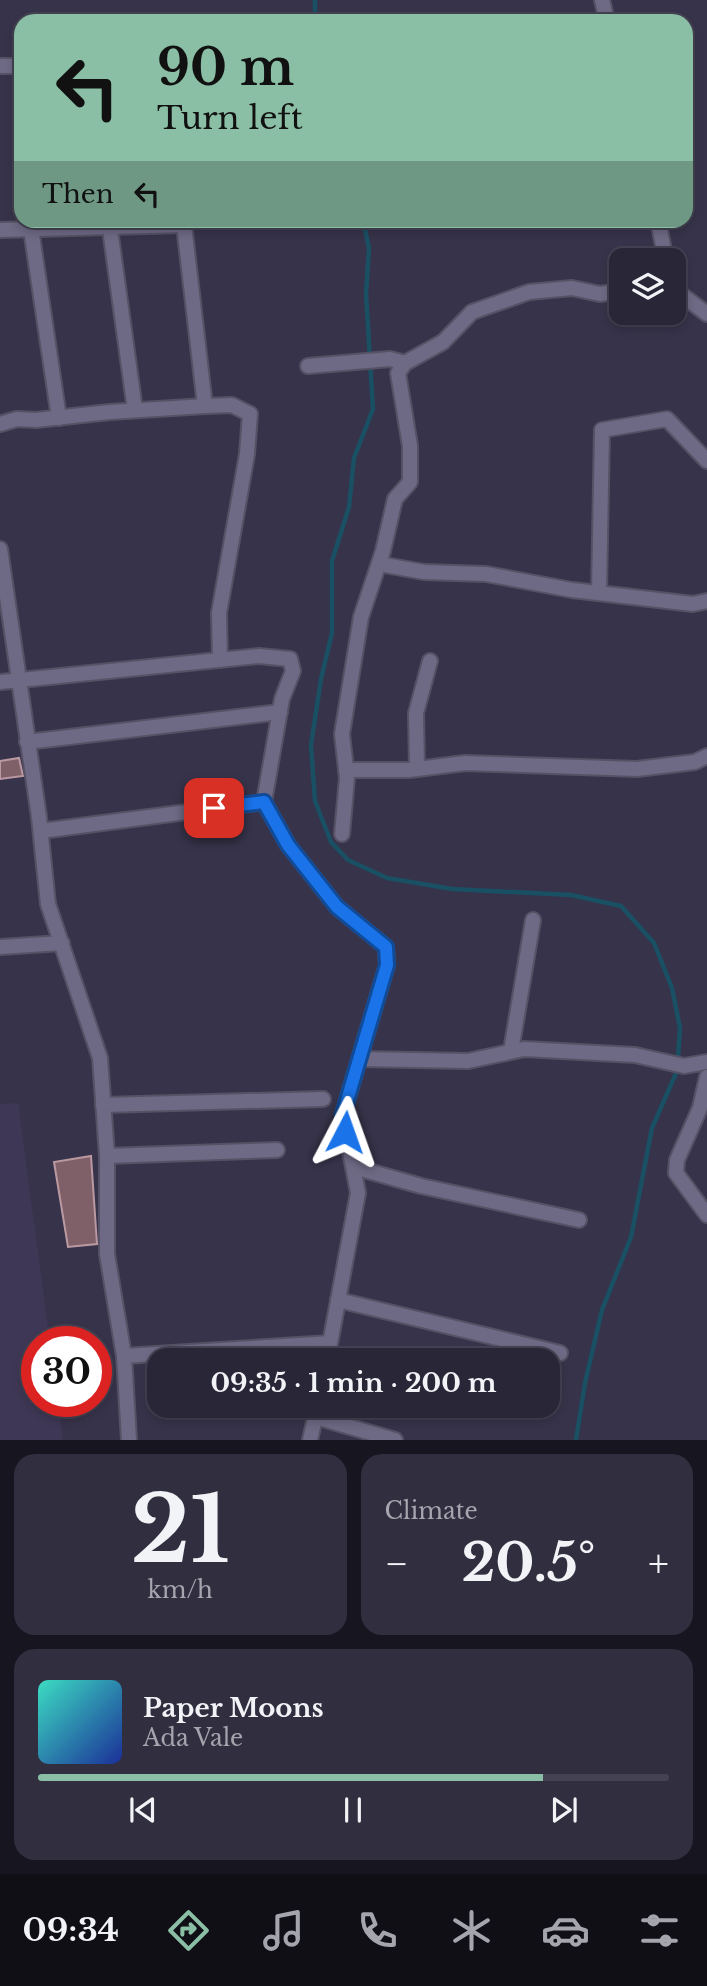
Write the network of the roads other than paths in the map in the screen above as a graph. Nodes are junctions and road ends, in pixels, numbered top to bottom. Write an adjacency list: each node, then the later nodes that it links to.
1 (128, 228): 5 (street)
2 (184, 228): 13 (street)
3 (660, 228): 7 (street)
4 (31, 229): 5 (street); 6 (street); 15 (street)
5 (110, 229): 14 (street)
6 (0, 230)
7 (663, 248)
8 (609, 293): 11 (street)
9 (686, 298): 10 (street)
10 (707, 314)
11 (405, 363): 12 (street); 19 (street)
12 (308, 366)
13 (205, 406): 14 (street); 22 (street)
14 (135, 410): 15 (street)
15 (59, 418): 16 (street)
16 (0, 424)
17 (707, 461): 20 (street)
18 (0, 549): 24 (street)
19 (379, 564): 20 (street); 30 (street)
20 (599, 593): 21 (street)
21 (707, 601)
22 (220, 660): 24 (street); 26 (street)
23 (430, 661): 29 (street)
24 (17, 680): 25 (street); 27 (street)
25 (0, 682)
26 (280, 712): 27 (street); 31 (street)
27 (27, 742): 32 (street)
28 (707, 756): 29 (street)
29 (417, 769): 30 (street)
30 (346, 770): 33 (street)
31 (264, 802): 32 (street); 38 (street)
32 (41, 831): 35 (street)
33 (342, 834)
34 (533, 920): 37 (street)
35 (62, 943): 36 (street); 42 (street)
36 (0, 947)
37 (511, 1051): 38 (street); 39 (street)
38 (360, 1059): 45 (street)
39 (707, 1062)
40 (707, 1077): 46 (street)
41 (323, 1099): 42 (street)
42 (103, 1105): 44 (street)
43 (277, 1150): 44 (street)
44 (107, 1156): 52 (street)
45 (354, 1167): 47 (street); 48 (street)
46 (707, 1215)
47 (579, 1220)
48 (338, 1300): 49 (street); 51 (street)
49 (330, 1343): 50 (street); 52 (street)
50 (329, 1348)
51 (538, 1348)
52 (124, 1356): 55 (street)
53 (315, 1418): 56 (street)
54 (336, 1418): 57 (street)
55 (129, 1440)
56 (310, 1440)
57 (395, 1440)

